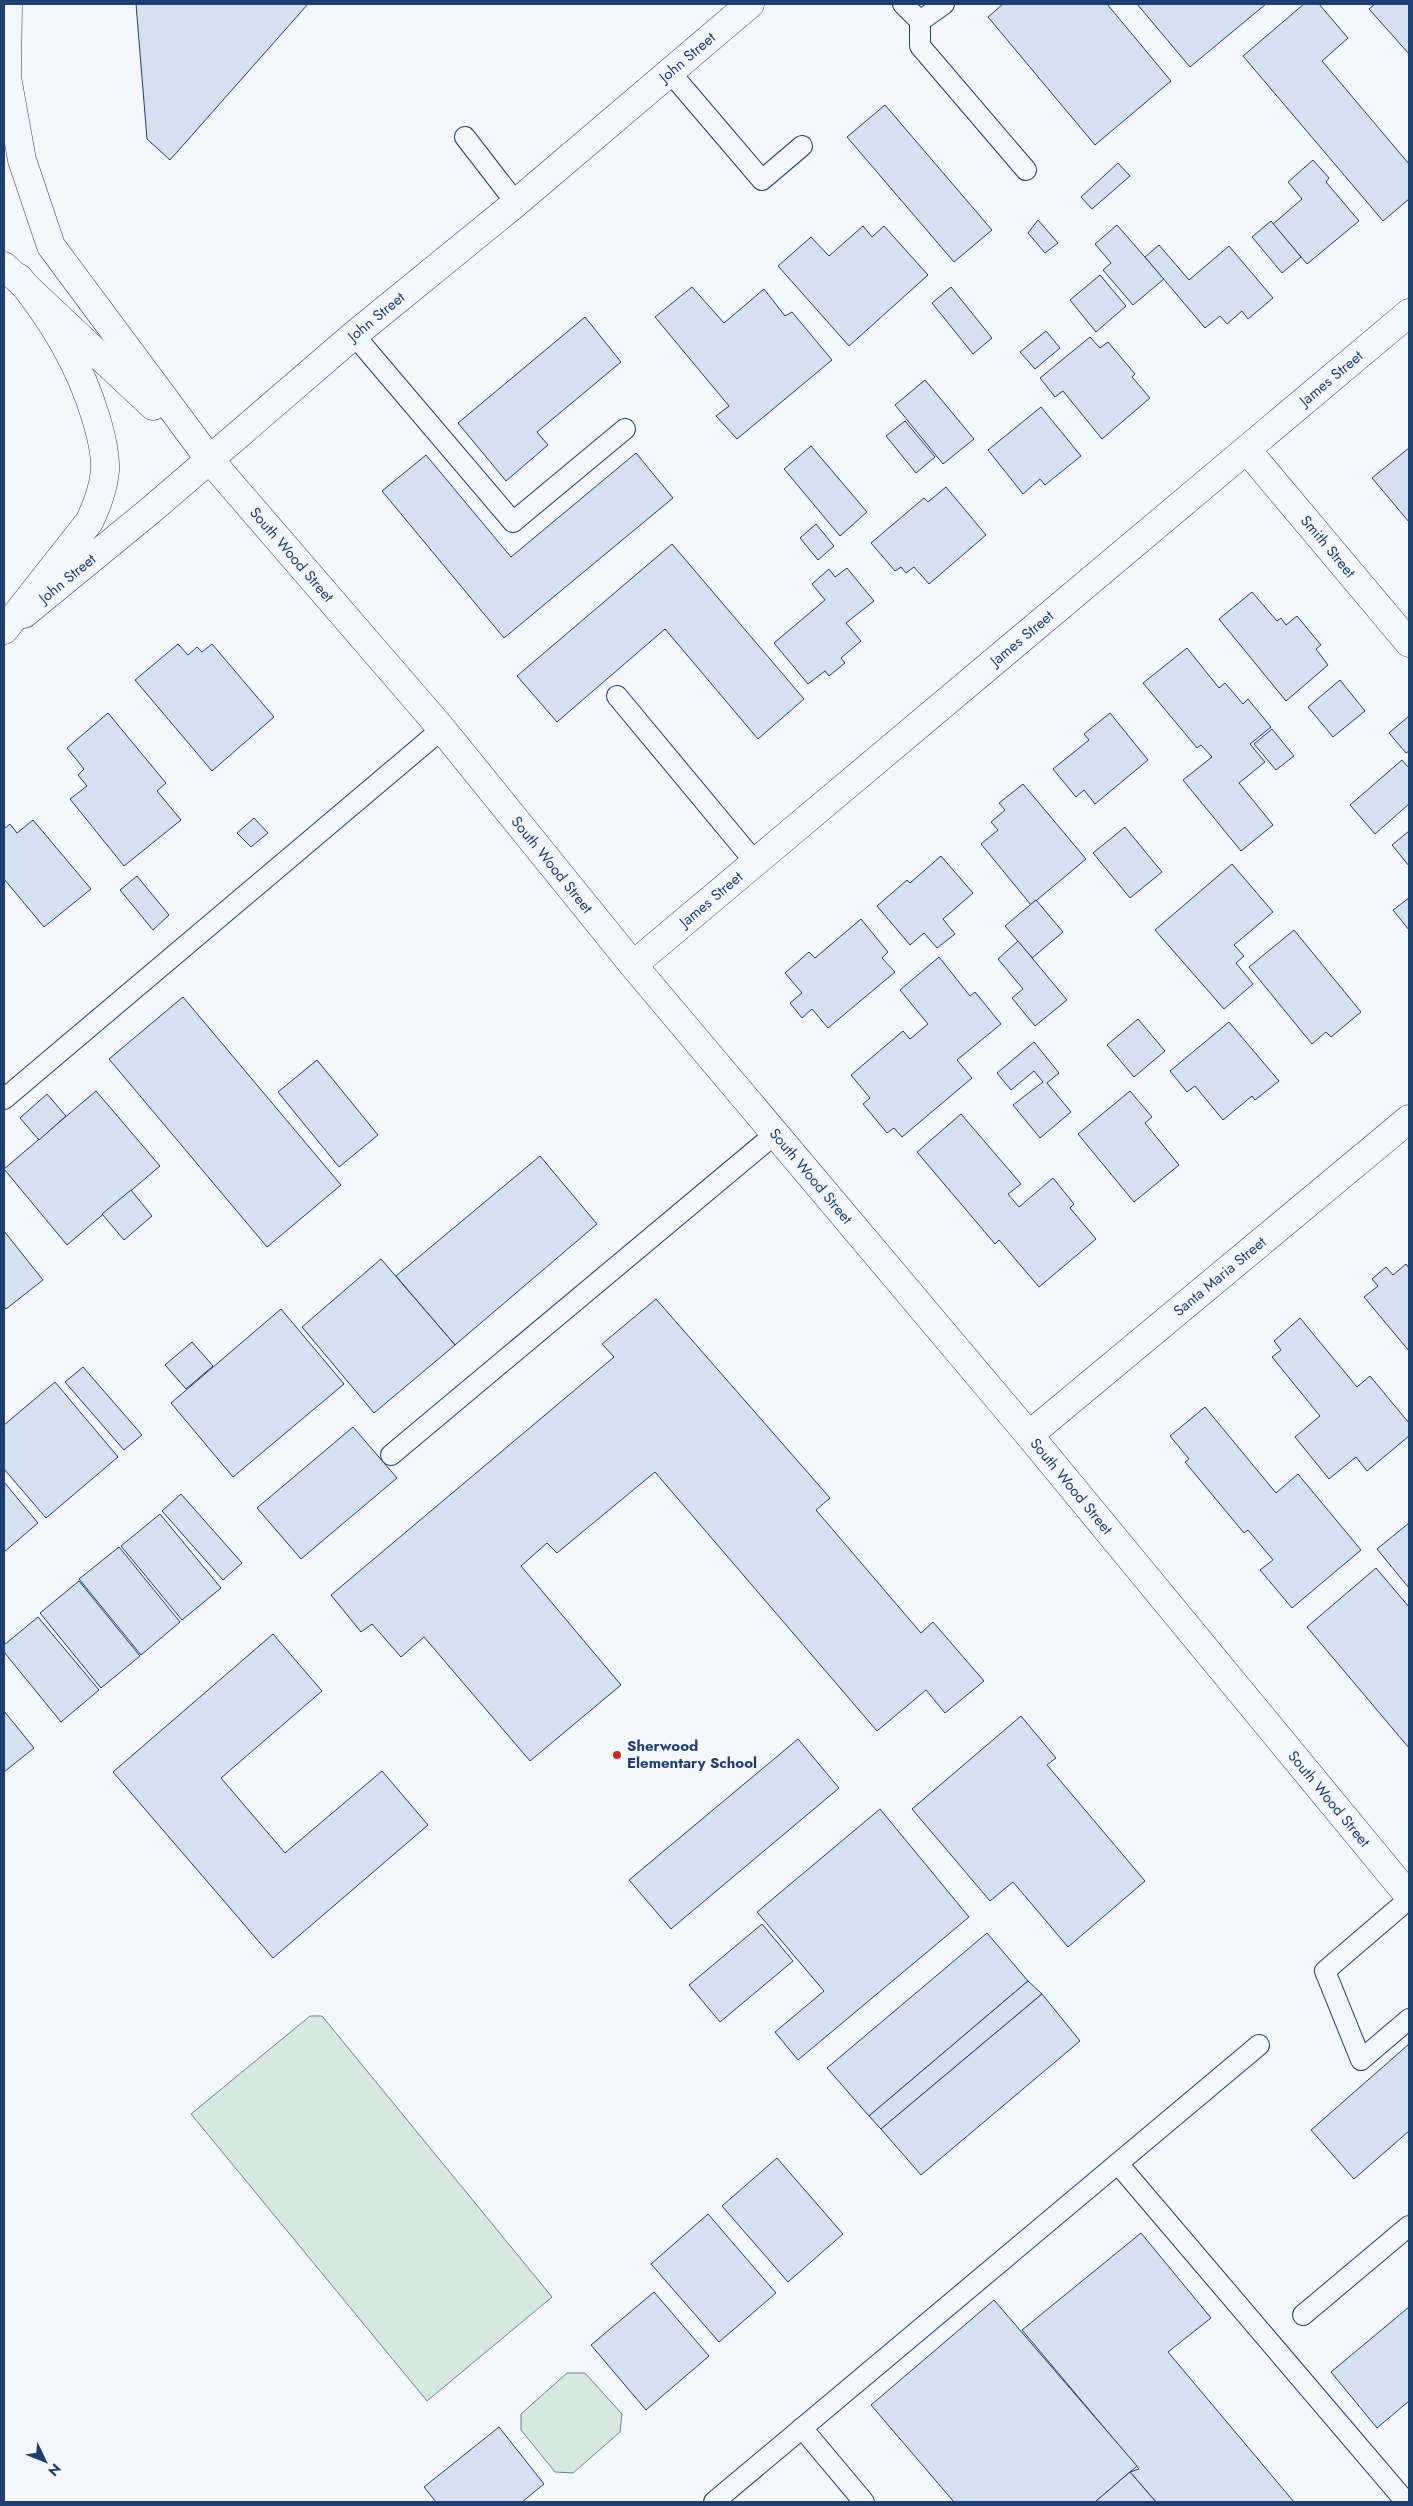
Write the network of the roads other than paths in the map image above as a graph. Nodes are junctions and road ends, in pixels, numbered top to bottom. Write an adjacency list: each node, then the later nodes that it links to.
1 (8, 4): 16 (main road)
2 (750, 4): 6 (main road, John Street)
3 (904, 4): 5 (lane)
4 (944, 4): 5 (lane)
5 (920, 21): 9 (lane)
6 (669, 72): 8 (lane); 10 (main road, John Street)
7 (465, 137): 10 (lane)
8 (802, 146)
9 (1026, 170)
10 (516, 203): 13 (main road, John Street)
11 (12, 272): 16 (main road); 17 (main road)
12 (1409, 313): 15 (main road, James Street)
13 (354, 335): 14 (lane); 16 (main road, John Street)
14 (625, 429)
15 (1247, 450): 18 (main road, Smith Street); 21 (main road, James Street)
16 (210, 460): 17 (main road, John Street); 20 (main road, South Wood Street)
17 (4, 630)
18 (1409, 643)
19 (617, 696): 21 (lane)
20 (442, 730): 22 (main road, South Wood Street); 23 (lane)
21 (755, 862): 22 (main road, James Street)
22 (633, 965): 25 (main road, South Wood Street)
23 (4, 1099)
24 (1409, 1120): 26 (main road, Santa Maria Street)
25 (775, 1134): 26 (main road, South Wood Street); 27 (lane)
26 (1029, 1435): 28 (main road, South Wood Street)
27 (390, 1455)
28 (1409, 1897): 29 (lane)
29 (1409, 2019)
30 (1259, 2045): 31 (lane)
31 (1118, 2164): 34 (lane); 37 (lane)
32 (1409, 2226): 33 (lane)
33 (1303, 2315)
34 (802, 2428): 35 (lane); 36 (lane)
35 (714, 2502)
36 (864, 2502)
37 (1406, 2502)

